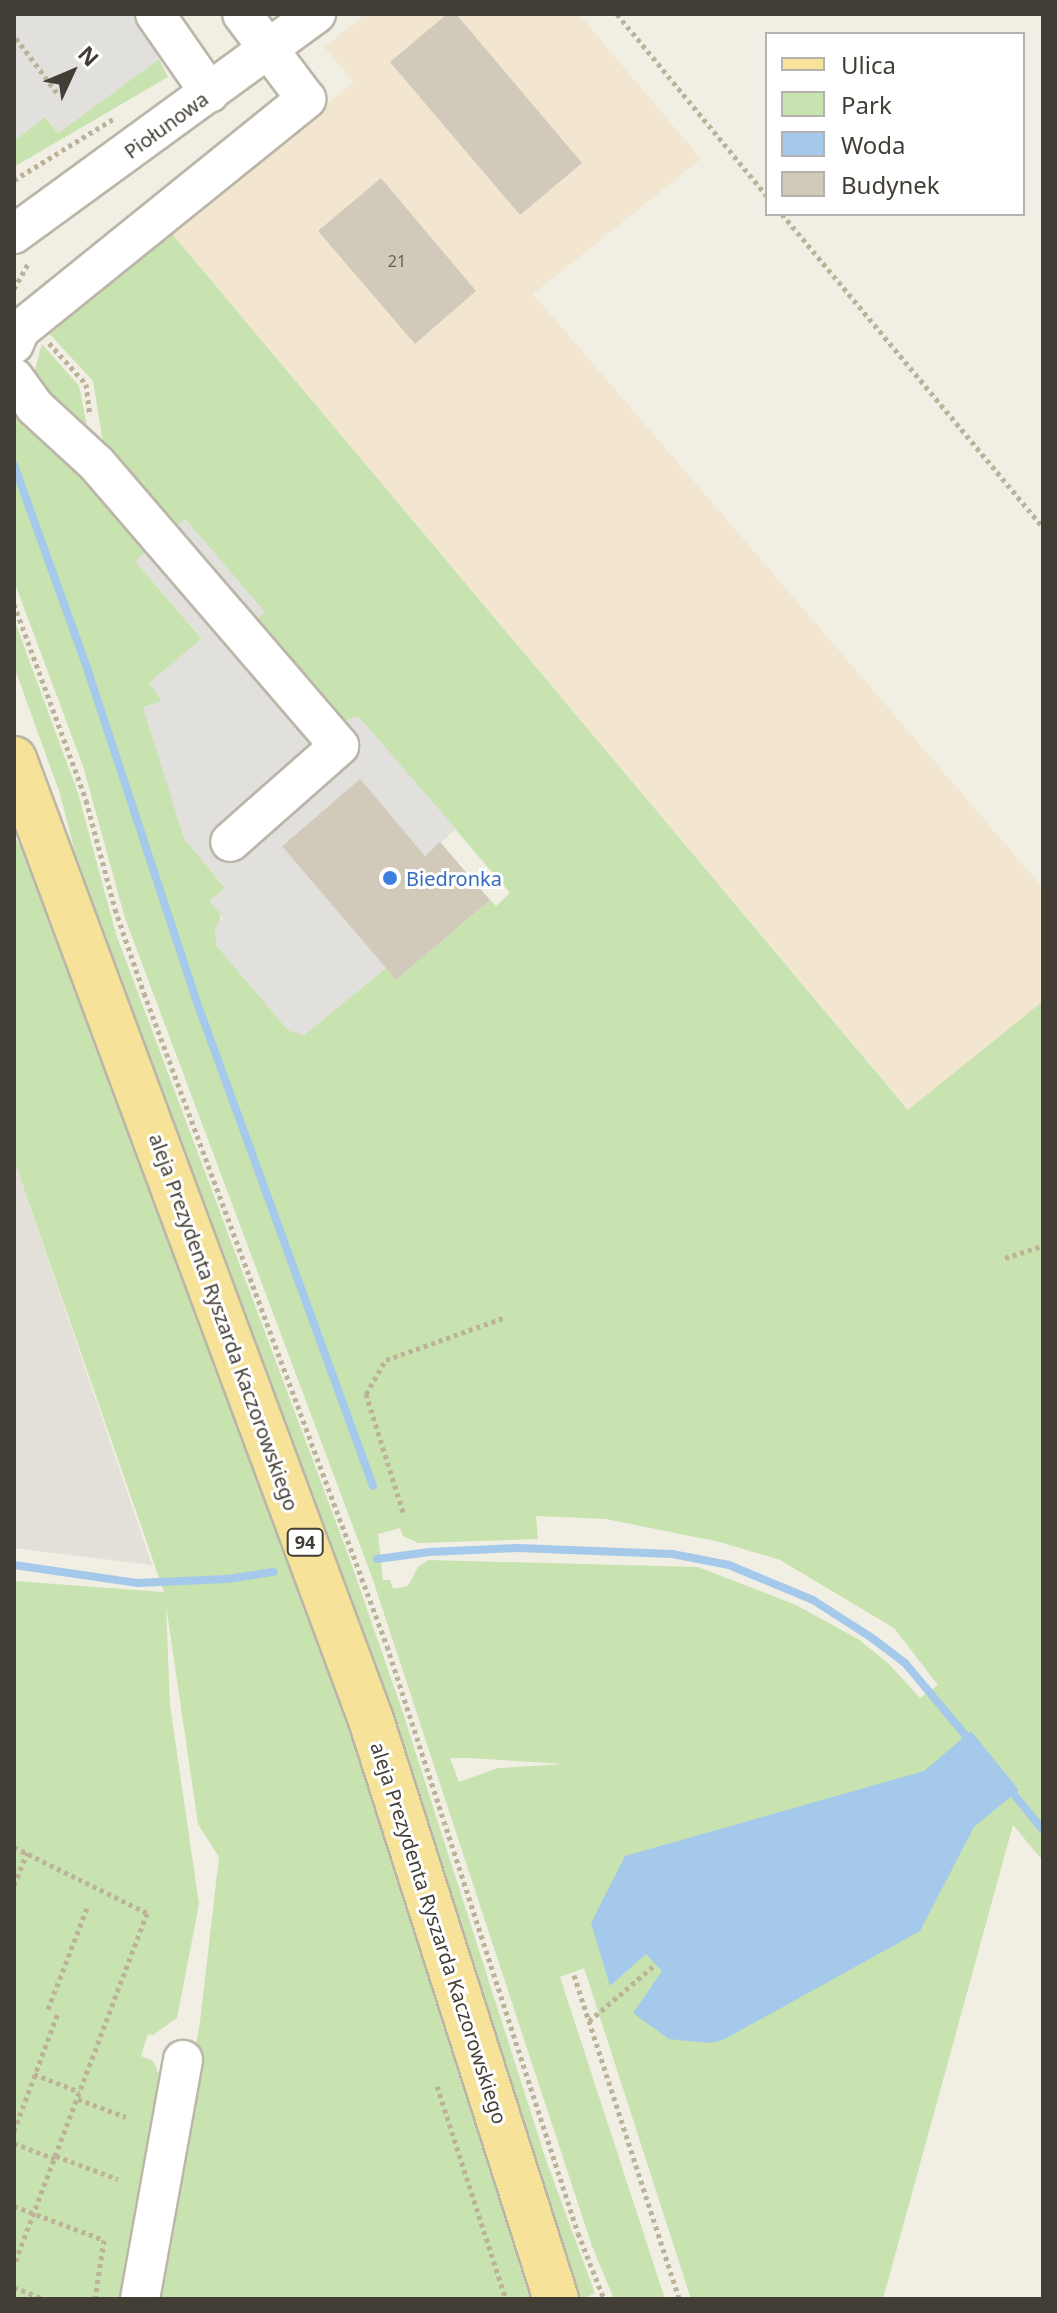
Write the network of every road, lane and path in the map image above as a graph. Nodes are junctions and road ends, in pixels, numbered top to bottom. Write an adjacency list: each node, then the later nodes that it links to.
1 (155, 14): 8 (street)
2 (242, 14): 6 (street)
3 (316, 14): 6 (street, Piołunowa)
4 (617, 14): 11 (path)
5 (16, 38): 7 (path)
6 (269, 50): 8 (street, Piołunowa); 14 (street)
7 (57, 93)
8 (210, 93): 13 (street, Piołunowa)
9 (117, 117): 10 (path)
10 (14, 180)
11 (765, 194)
12 (784, 216): 17 (path)
13 (14, 234)
14 (22, 333): 16 (path)
15 (14, 378): 16 (street)
16 (96, 463): 19 (street)
17 (1043, 527)
18 (14, 759): 50 (main road, aleja Prezydenta Ryszarda Kaczorowskiego / 94)
19 (230, 842)
20 (1043, 1246): 21 (path)
21 (1005, 1258)
22 (506, 1317): 23 (path)
23 (403, 1512)
24 (14, 1847): 25 (path)
25 (27, 1853): 26 (path); 36 (path)
26 (14, 1885)
27 (87, 1908): 30 (path)
28 (656, 1964): 32 (path)
29 (574, 1975): 32 (path)
30 (48, 2009)
31 (58, 2013): 34 (path)
32 (589, 2021): 51 (path)
33 (183, 2060): 48 (street)
34 (34, 2074): 36 (path); 38 (path)
35 (437, 2086): 49 (path)
36 (79, 2095): 37 (path); 40 (path)
37 (126, 2117)
38 (14, 2131)
39 (14, 2143): 40 (path)
40 (56, 2157): 41 (path); 43 (path)
41 (118, 2179)
42 (14, 2206): 43 (path)
43 (34, 2213): 44 (path); 47 (path)
44 (14, 2265)
45 (14, 2287): 46 (path)
46 (44, 2299)
47 (95, 2299)
48 (140, 2299)
49 (506, 2299)
50 (556, 2299)
51 (679, 2299)

